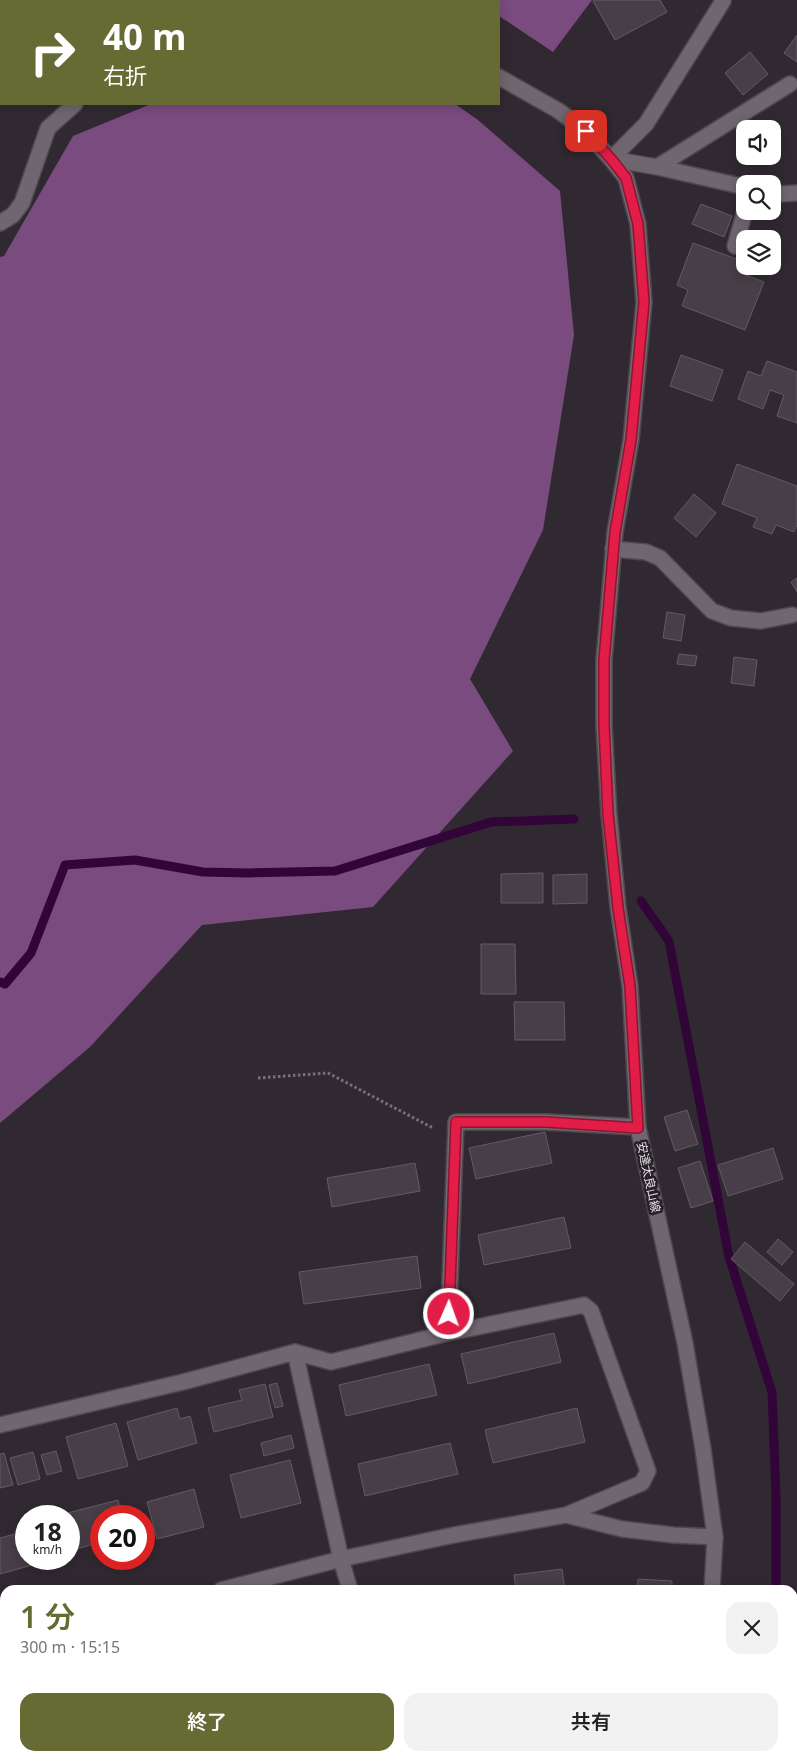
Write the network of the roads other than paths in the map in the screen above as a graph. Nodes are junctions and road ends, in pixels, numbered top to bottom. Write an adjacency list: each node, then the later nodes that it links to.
1 (723, 1): 5 (street)
2 (500, 78): 5 (street, 安達太良山線)
3 (790, 84): 6 (street)
4 (74, 105): 11 (street)
5 (612, 160): 6 (street); 13 (street, 安達太良山線)
6 (657, 167): 7 (street)
7 (736, 184)
8 (797, 193): 9 (street)
9 (781, 194)
10 (742, 220): 12 (street)
11 (0, 223)
12 (735, 246)
13 (613, 550): 14 (street); 15 (street, 安達太良山線)
14 (792, 615)
15 (638, 1128): 16 (street); 20 (street, 安達太良山線)
16 (448, 1334): 17 (street); 19 (street)
17 (294, 1352): 18 (street); 21 (street)
18 (0, 1425)
19 (566, 1515): 20 (street); 21 (street)
20 (715, 1537): 24 (street, 安達太良山線)
21 (341, 1559): 22 (street); 23 (street)
22 (240, 1585)
23 (349, 1585)
24 (712, 1585)

